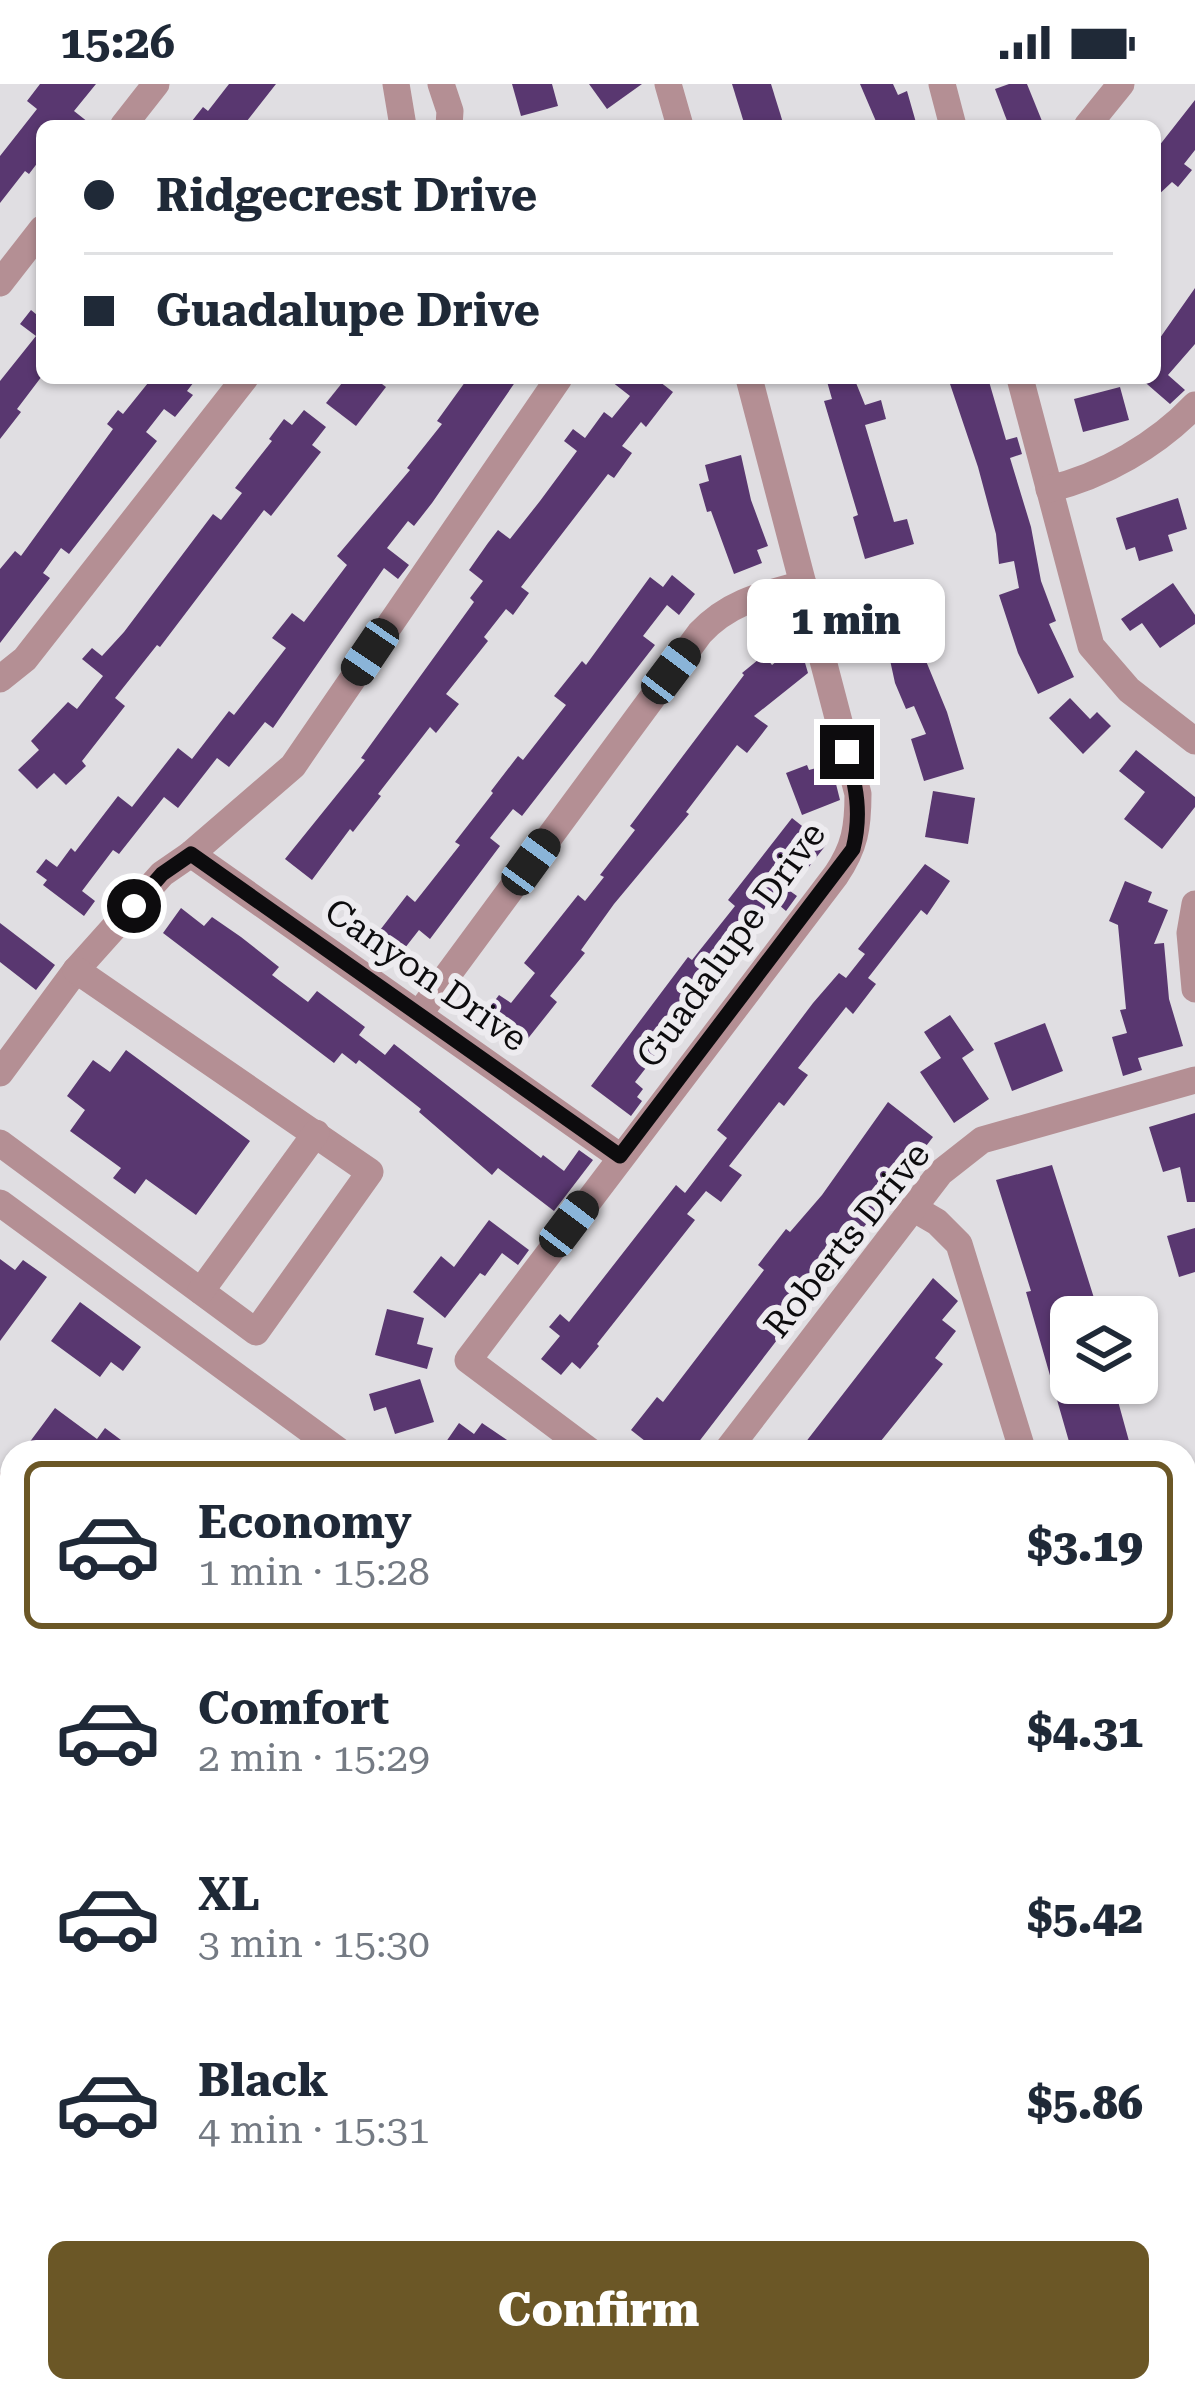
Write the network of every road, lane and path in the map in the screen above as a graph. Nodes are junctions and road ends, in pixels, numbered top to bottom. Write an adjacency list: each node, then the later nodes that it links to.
1 (156, 84): 7 (street)
2 (396, 84): 8 (street)
3 (441, 84): 9 (street)
4 (668, 84): 10 (street)
5 (942, 84): 11 (street)
6 (1121, 84): 12 (street)
7 (128, 120)
8 (402, 120)
9 (449, 120)
10 (678, 120)
11 (951, 120)
12 (1092, 120)
13 (36, 238): 14 (street)
14 (0, 283)
15 (240, 384): 22 (street)
16 (555, 384): 24 (street)
17 (751, 384): 21 (street, Guadalupe Drive)
18 (1022, 384): 20 (street)
19 (1195, 405): 20 (street)
20 (1049, 489): 23 (street)
21 (803, 584): 28 (street); 34 (street, Guadalupe Drive)
22 (0, 679)
23 (1195, 741)
24 (191, 854): 26 (street); 28 (street, Canyon Drive)
25 (1195, 904): 27 (street)
26 (76, 970): 29 (street); 32 (street)
27 (1195, 989)
28 (419, 1014): 34 (street, Canyon Drive)
29 (9, 1041): 30 (street)
30 (0, 1073)
31 (1195, 1080): 36 (street, Roberts Drive)
32 (316, 1133): 37 (street); 37 (street)
33 (0, 1143): 37 (street)
34 (620, 1156): 39 (street, Guadalupe Drive)
35 (0, 1202): 38 (street)
36 (913, 1208): 40 (street, Roberts Drive); 41 (street)
37 (201, 1291)
38 (324, 1440)
39 (575, 1440)
40 (734, 1440)
41 (1019, 1440)

